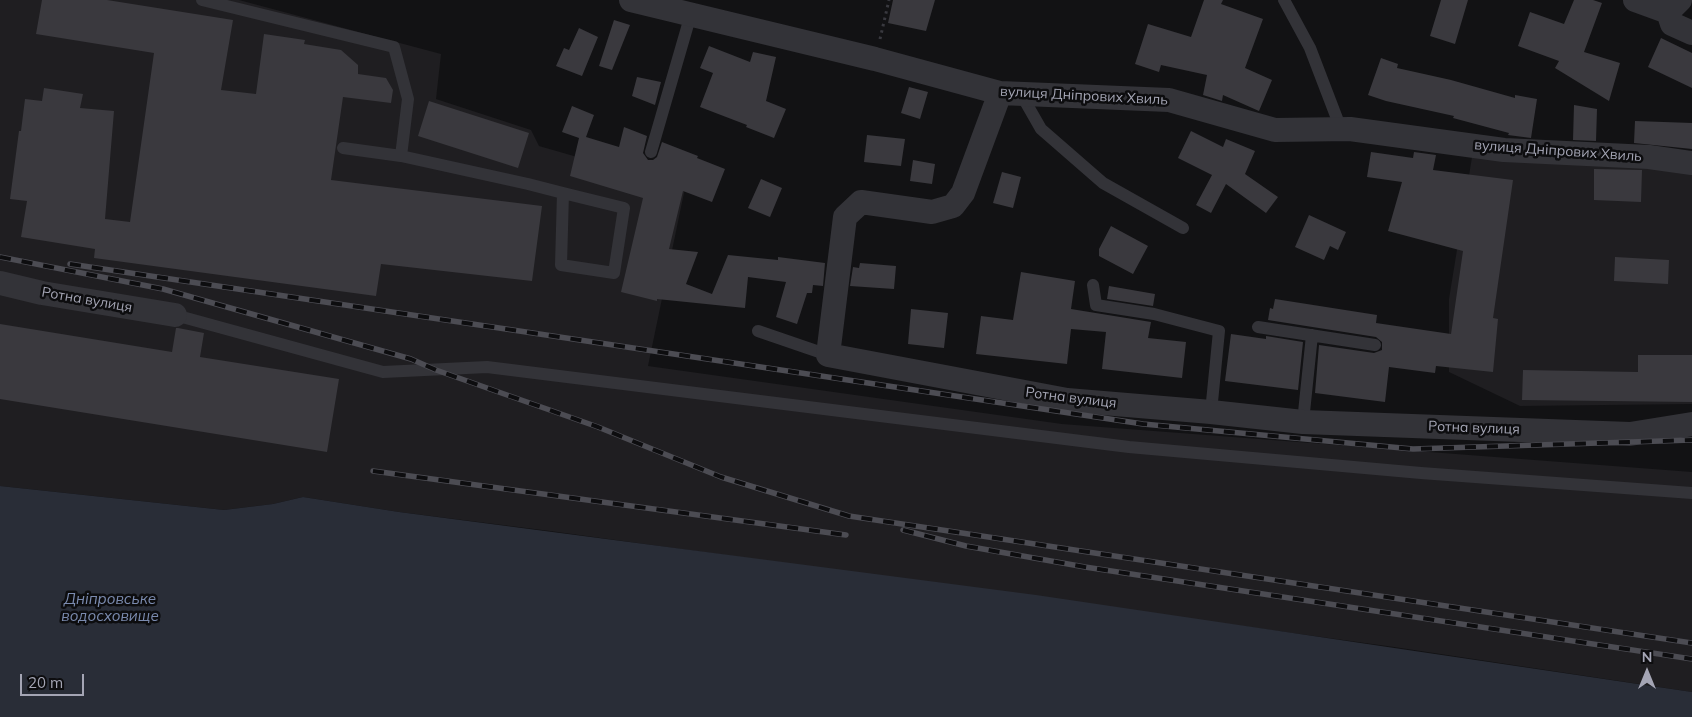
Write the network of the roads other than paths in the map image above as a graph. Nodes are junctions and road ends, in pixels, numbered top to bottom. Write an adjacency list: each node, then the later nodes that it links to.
1 (202, 0): 12 (lane)
2 (631, 0): 6 (street, вулиця Дніпрових Хвиль)
3 (1284, 0): 9 (lane)
4 (1635, 0): 5 (street)
5 (1674, 6): 7 (street)
6 (700, 11): 8 (street, вулиця Дніпрових Хвиль); 11 (lane)
7 (1692, 33)
8 (1010, 93): 9 (street, вулиця Дніпрових Хвиль); 15 (lane); 23 (street)
9 (1341, 129): 13 (street, вулиця Дніпрових Хвиль)
10 (344, 148): 12 (lane)
11 (651, 152)
12 (401, 156): 14 (lane)
13 (1692, 163)
14 (563, 193): 14 (lane)
15 (1183, 228)
16 (0, 282): 18 (street, Ротна вулиця)
17 (1093, 285): 24 (lane)
18 (175, 315): 27 (lane)
19 (1258, 327): 21 (lane)
20 (758, 331): 23 (lane)
21 (1312, 335): 22 (lane); 25 (lane)
22 (1375, 346)
23 (828, 355): 24 (street, Ротна вулиця)
24 (1211, 412): 25 (street, Ротна вулиця)
25 (1303, 422): 26 (street, Ротна вулиця)
26 (1692, 424)
27 (1692, 493)

